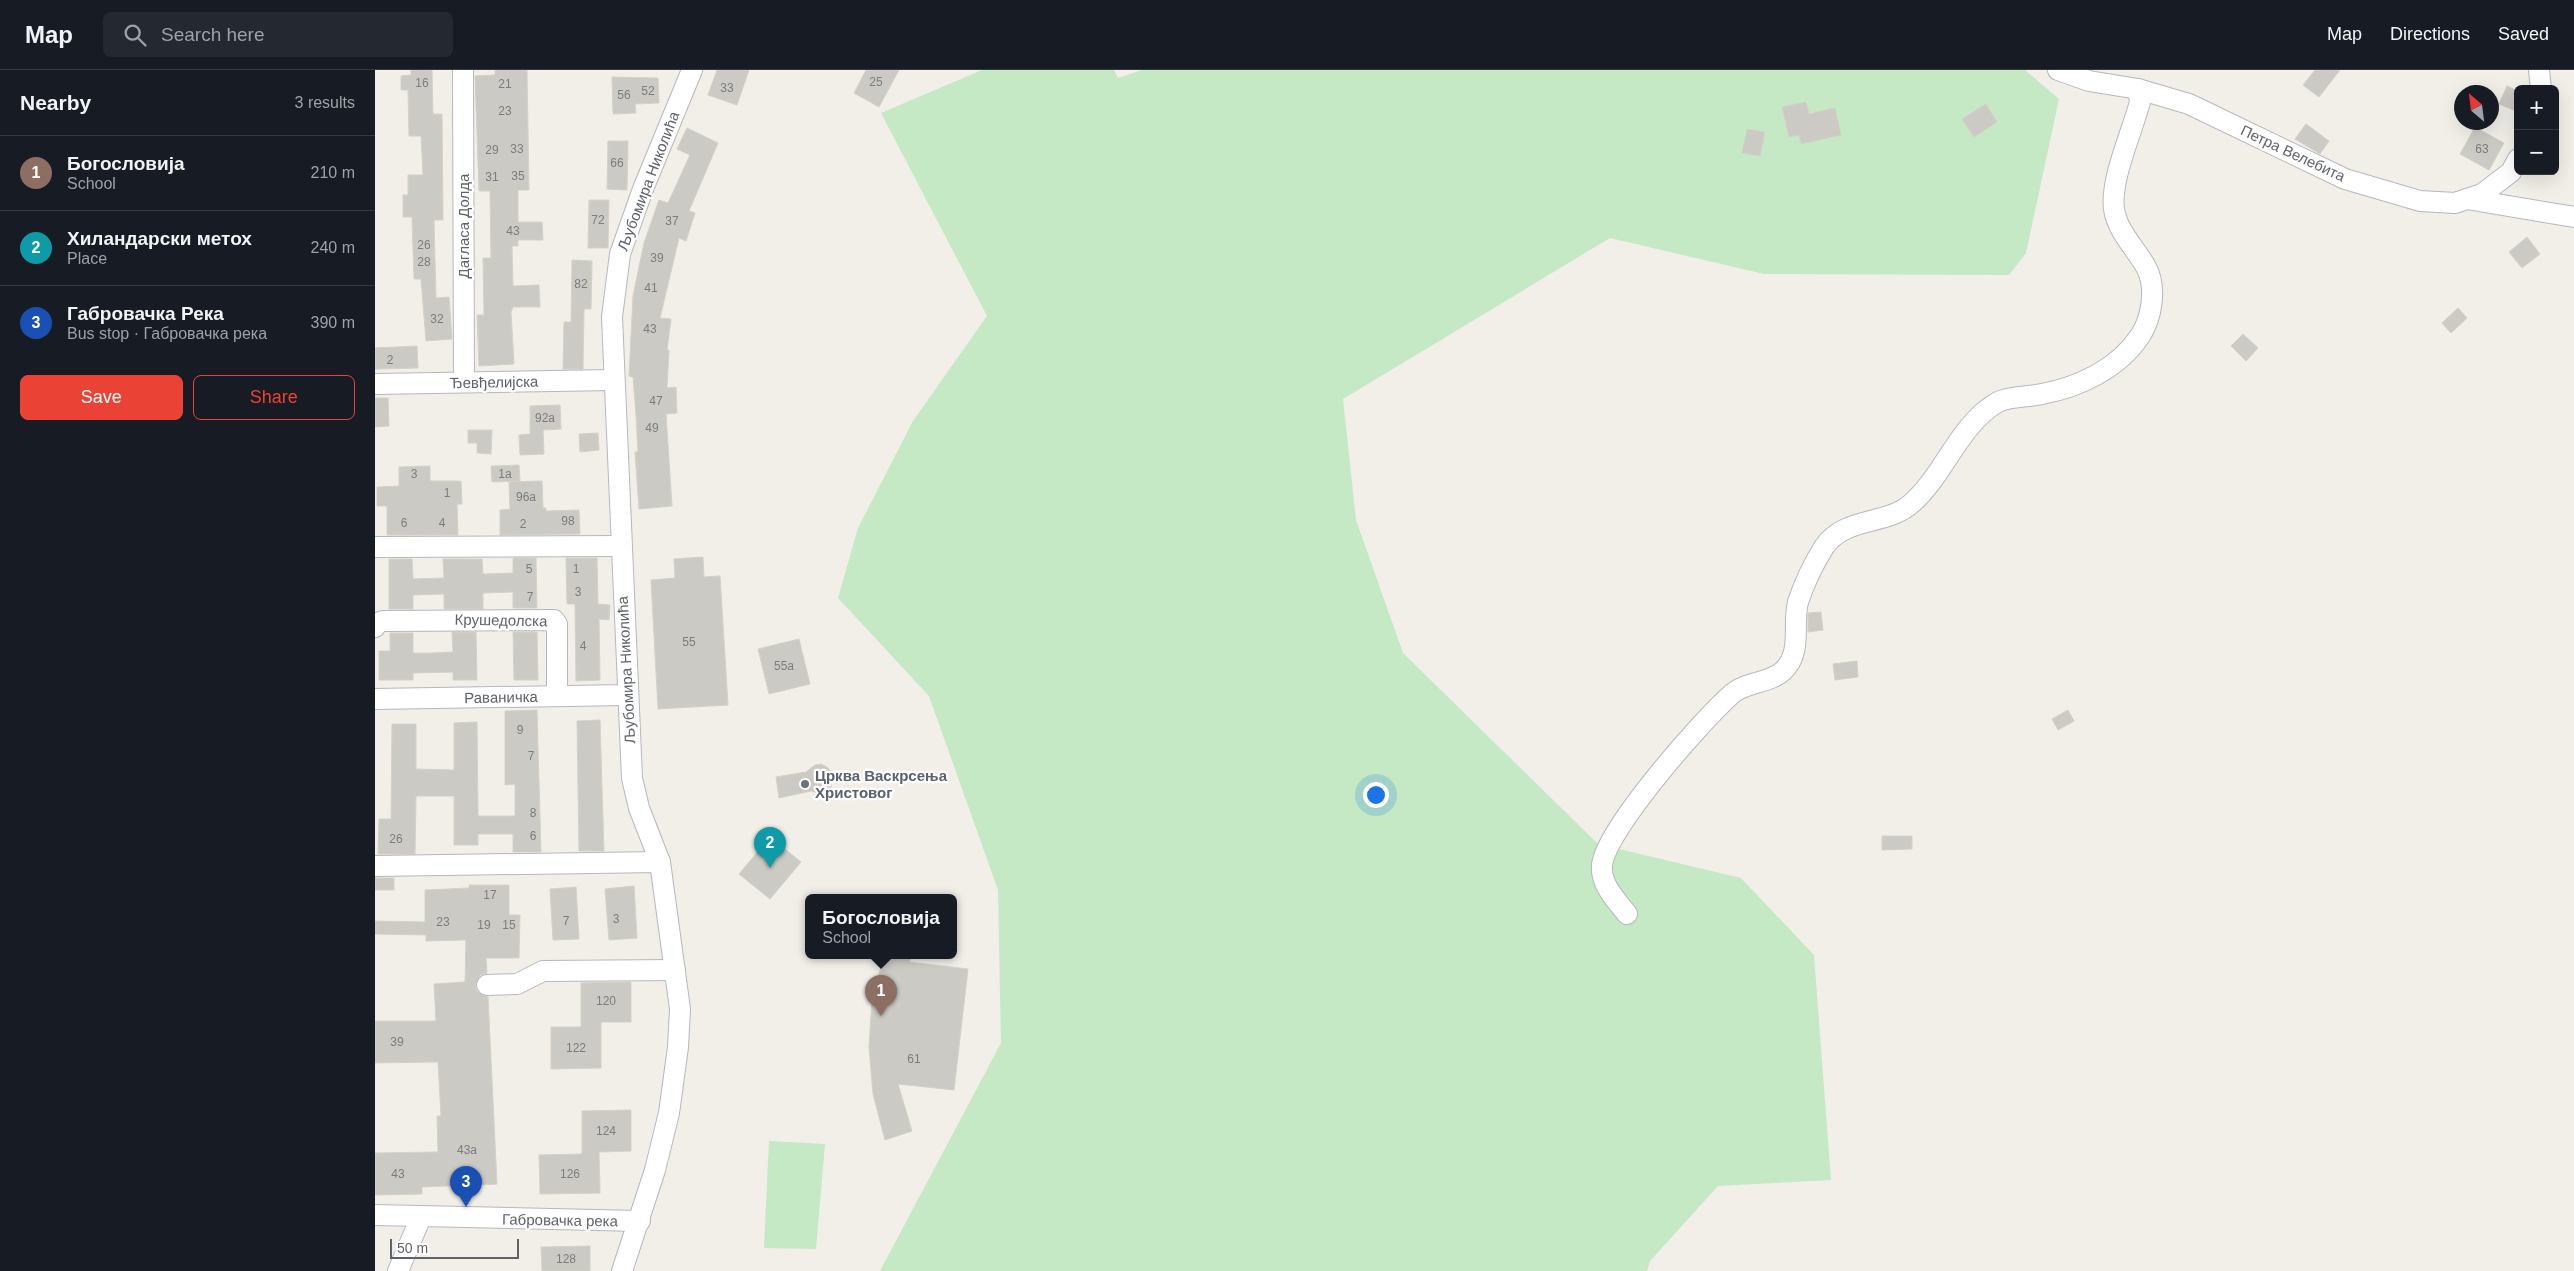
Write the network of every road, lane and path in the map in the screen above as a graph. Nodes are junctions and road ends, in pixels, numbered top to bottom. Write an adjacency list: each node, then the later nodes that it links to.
1 (463, 70): 11 (street, Дагласа Долда)
2 (692, 70): 10 (street, Љубомира Николића)
3 (2058, 70): 6 (street, Петра Велебита)
4 (2539, 70): 5 (street)
5 (2541, 85)
6 (2138, 89): 8 (street, Петра Велебита); 21 (street)
7 (2514, 166): 8 (street, Петра Велебита)
8 (2467, 200): 9 (street)
9 (2574, 217)
10 (613, 380): 11 (street, Ђевђелијска); 13 (street, Љубомира Николића)
11 (464, 382): 12 (street, Ђевђелијска)
12 (375, 384)
13 (621, 546): 14 (street); 16 (street, Љубомира Николића)
14 (375, 547)
15 (375, 627): 17 (street, Крушедолска)
16 (627, 695): 17 (street, Раваничка); 19 (street, Љубомира Николића)
17 (557, 696): 18 (street, Раваничка)
18 (375, 699)
19 (660, 862): 20 (street); 22 (street, Љубомира Николића)
20 (375, 866)
21 (1627, 914)
22 (675, 970): 23 (street); 26 (street, Љубомира Николића)
23 (487, 985)
24 (375, 1216): 25 (street, Габровачка река)
25 (421, 1217): 26 (street, Габровачка река); 27 (street)
26 (640, 1222): 28 (street, Љубомира Николића)
27 (398, 1271)
28 (622, 1271)

